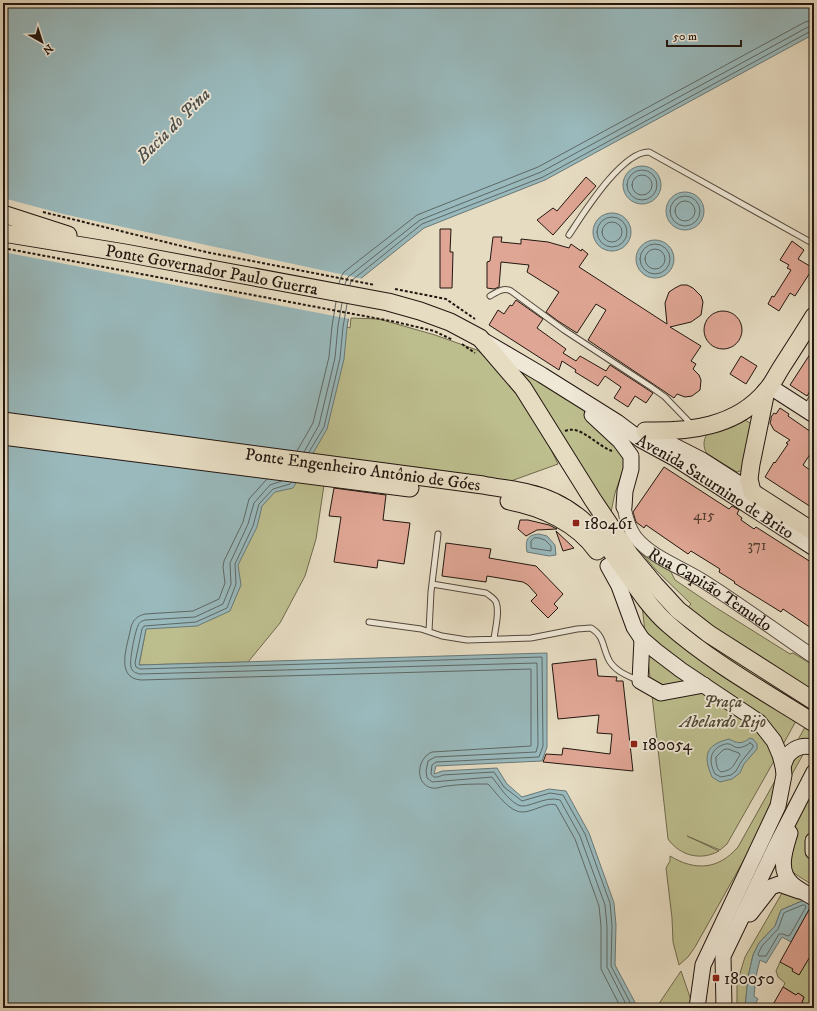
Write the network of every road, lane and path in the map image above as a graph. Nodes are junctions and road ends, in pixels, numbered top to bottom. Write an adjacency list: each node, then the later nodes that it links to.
1 (37, 210): 8 (path)
2 (3, 214): 7 (main road)
3 (3, 232): 7 (main road, Ponte Governador Paulo Guerra)
4 (569, 235): 5 (lane)
5 (814, 244)
6 (3, 248): 15 (path)
7 (125, 253): 12 (main road, Ponte Governador Paulo Guerra)
8 (378, 286)
9 (394, 289): 11 (path)
10 (490, 296): 21 (lane)
11 (433, 297)
12 (420, 310): 14 (main road, Avenida Saturnino de Brito)
13 (814, 316): 16 (main road)
14 (480, 338): 17 (main road, Avenida Saturnino de Brito); 40 (main road, Rua Capitão Temudo)
15 (477, 354)
16 (768, 389): 18 (main road); 21 (main road); 25 (main road)
17 (564, 390): 20 (main road, Avenida Saturnino de Brito); 26 (main road)
18 (812, 408)
19 (3, 421): 24 (main road, Ponte Engenheiro Antônio de Góes)
20 (617, 422): 22 (main road, Avenida Saturnino de Brito); 29 (main road, Avenida Saturnino de Brito)
21 (696, 428): 22 (main road)
22 (645, 431): 25 (main road, Avenida Saturnino de Brito)
23 (3, 436): 24 (main road, Ponte Engenheiro Antônio de Góes)
24 (352, 475): 30 (main road, Ponte Engenheiro Antônio de Góes); 32 (main road, Ponte Engenheiro Antônio de Góes)
25 (752, 492): 27 (main road)
26 (624, 507): 37 (street, Rua Capitão Temudo)
27 (814, 532)
28 (438, 534): 31 (lane)
29 (814, 548)
30 (608, 566): 32 (main road, Ponte Engenheiro Antônio de Góes); 36 (main road)
31 (432, 584): 34 (lane); 35 (lane)
32 (650, 605): 41 (main road, Ponte Engenheiro Antônio de Góes)
33 (369, 622): 34 (lane)
34 (429, 631): 35 (lane)
35 (494, 639): 38 (lane)
36 (642, 639): 38 (main road); 39 (main road)
37 (814, 657)
38 (640, 681): 39 (main road)
39 (704, 685): 44 (main road)
40 (814, 701)
41 (814, 723)
42 (814, 748): 44 (main road)
43 (814, 764): 45 (main road)
44 (783, 766): 49 (main road)
45 (809, 781): 48 (main road); 48 (main road)
46 (814, 841): 47 (main road)
47 (814, 850)
48 (738, 925): 50 (main road)
49 (697, 1008)
50 (724, 1008)

